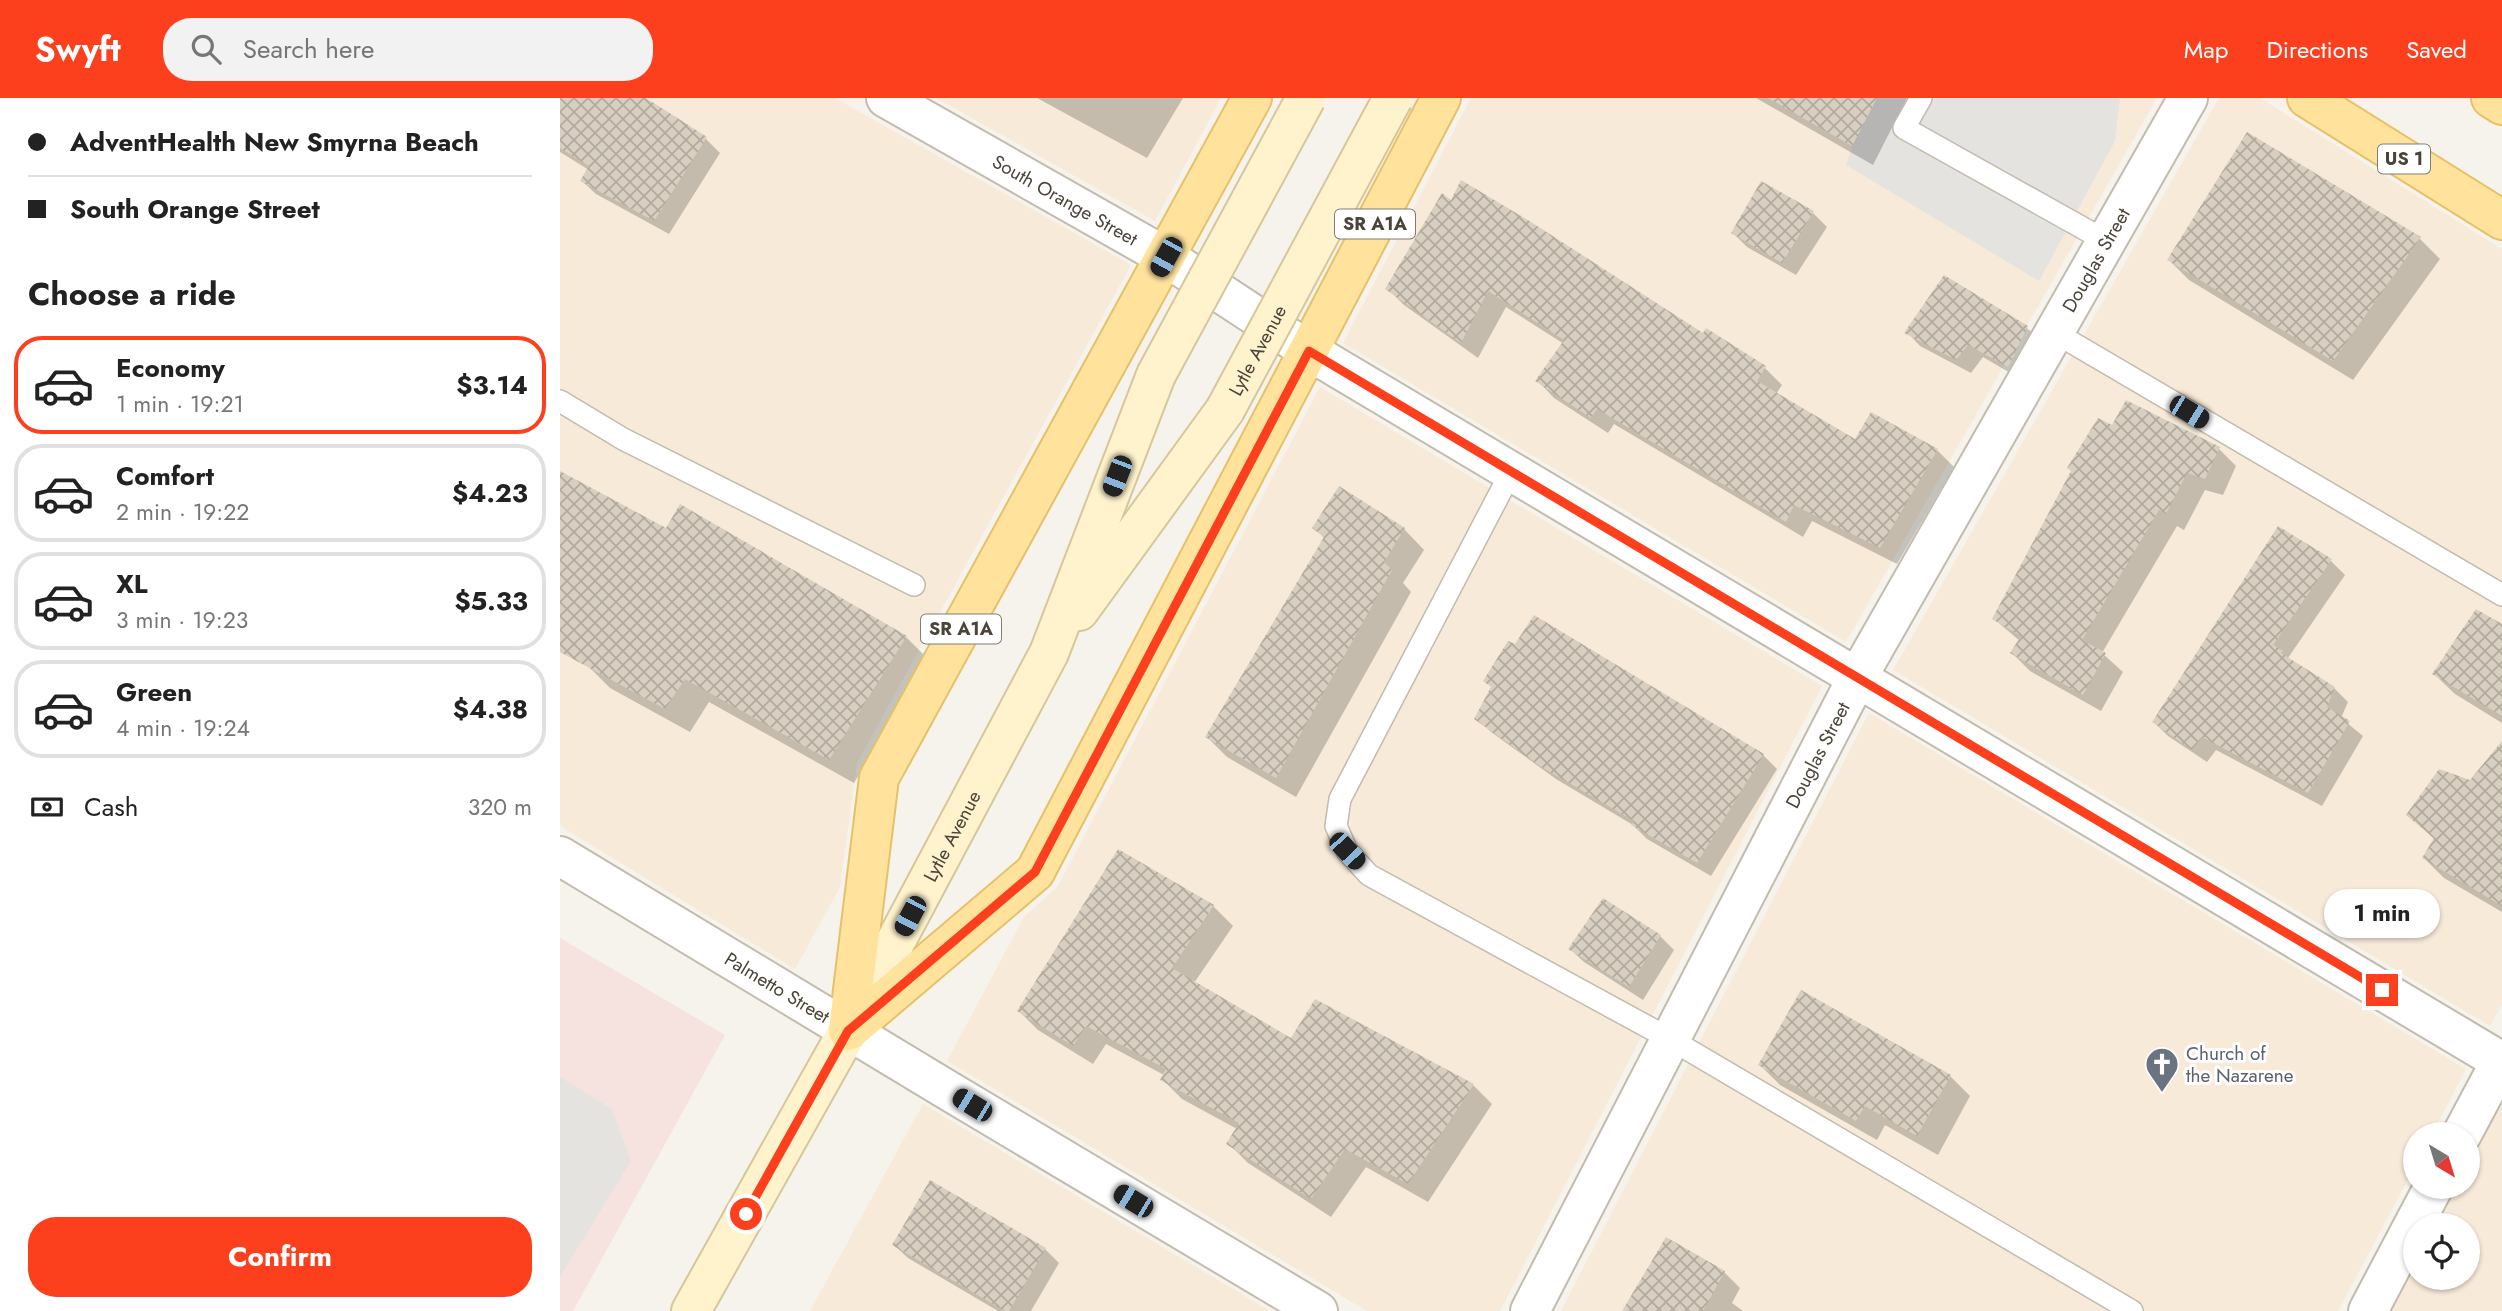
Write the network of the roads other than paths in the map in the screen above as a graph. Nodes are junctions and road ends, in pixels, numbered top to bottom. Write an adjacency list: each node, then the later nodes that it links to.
1 (886, 98): 13 (street, South Orange Street)
2 (1252, 98): 13 (main road, SR A1A)
3 (1306, 98): 20 (main road, Lytle Avenue, bridge)
4 (1393, 98): 20 (main road, Lytle Avenue, bridge)
5 (1441, 98): 15 (main road, SR A1A)
6 (1921, 98): 12 (lane)
7 (2188, 98): 12 (street, Douglas Street)
8 (2307, 98): 11 (main road, US 1)
9 (2491, 98): 10 (main road)
10 (2502, 105)
11 (2502, 220)
12 (2106, 241): 14 (street, Douglas Street)
13 (1166, 257): 15 (street, South Orange Street); 23 (main road, SR A1A)
14 (2054, 332): 19 (lane); 21 (street, Douglas Street)
15 (1309, 351): 17 (street, South Orange Street); 23 (main road, SR A1A)
16 (560, 401): 18 (lane)
17 (1511, 472): 21 (street, South Orange Street); 24 (lane)
18 (914, 584)
19 (2502, 595)
20 (1049, 653): 23 (main road, Lytle Avenue)
21 (1857, 678): 24 (street, Douglas Street); 25 (street, South Orange Street)
22 (560, 856): 23 (street, Palmetto Street)
23 (848, 1031): 28 (main road, Lytle Avenue / SR A1A); 29 (street, Palmetto Street)
24 (1670, 1039): 30 (street, Douglas Street); 31 (lane)
25 (2502, 1061): 26 (street)
26 (2469, 1122)
27 (2427, 1199): 32 (street)
28 (691, 1311)
29 (1318, 1311)
30 (1530, 1311)
31 (2132, 1311)
32 (2368, 1311)

